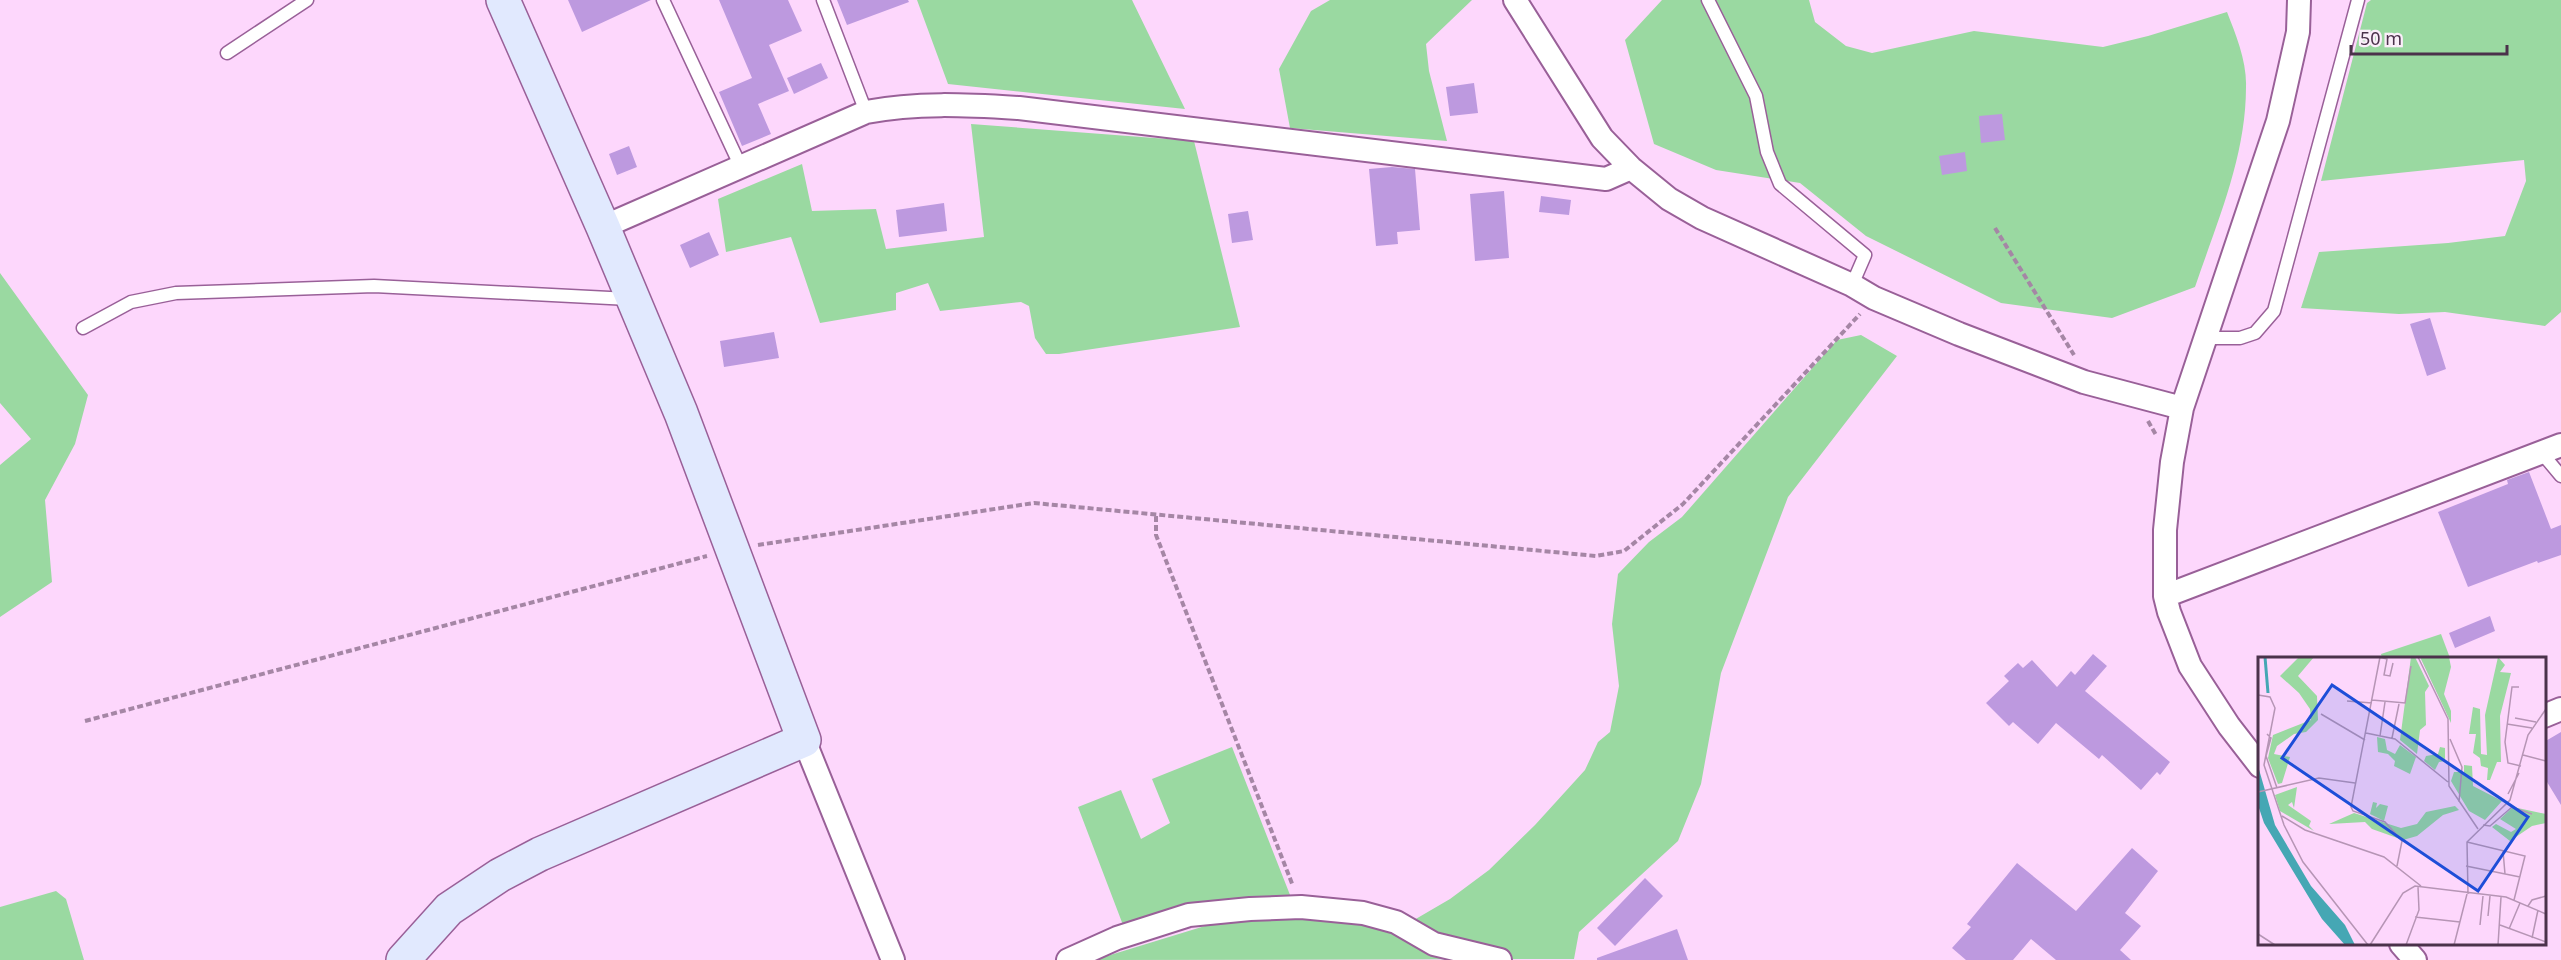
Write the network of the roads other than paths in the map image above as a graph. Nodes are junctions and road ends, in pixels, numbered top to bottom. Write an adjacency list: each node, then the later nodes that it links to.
1 (307, 0): 9 (lane)
2 (503, 0): 13 (street)
3 (663, 0): 11 (lane)
4 (823, 0): 10 (lane)
5 (1515, 0): 12 (street)
6 (1708, 0): 14 (lane)
7 (2300, 0): 17 (street)
8 (2358, 0): 17 (lane)
9 (227, 53)
10 (866, 112): 11 (street); 12 (street)
11 (740, 165): 13 (street)
12 (1630, 168): 14 (street)
13 (603, 227): 15 (street)
14 (1852, 285): 18 (street)
15 (633, 299): 16 (lane); 24 (street)
16 (83, 328)
17 (2206, 338): 18 (street)
18 (2182, 408): 21 (street)
19 (2551, 449): 20 (lane); 21 (street)
20 (2561, 476)
21 (2165, 596): 25 (street)
22 (2561, 709): 23 (street)
23 (2546, 715)
24 (804, 740): 27 (street); 28 (street)
25 (2258, 765)
26 (2403, 945): 31 (street)
27 (403, 960)
28 (893, 960)
29 (1068, 960): 30 (street)
30 (1500, 960)
31 (2415, 960)

